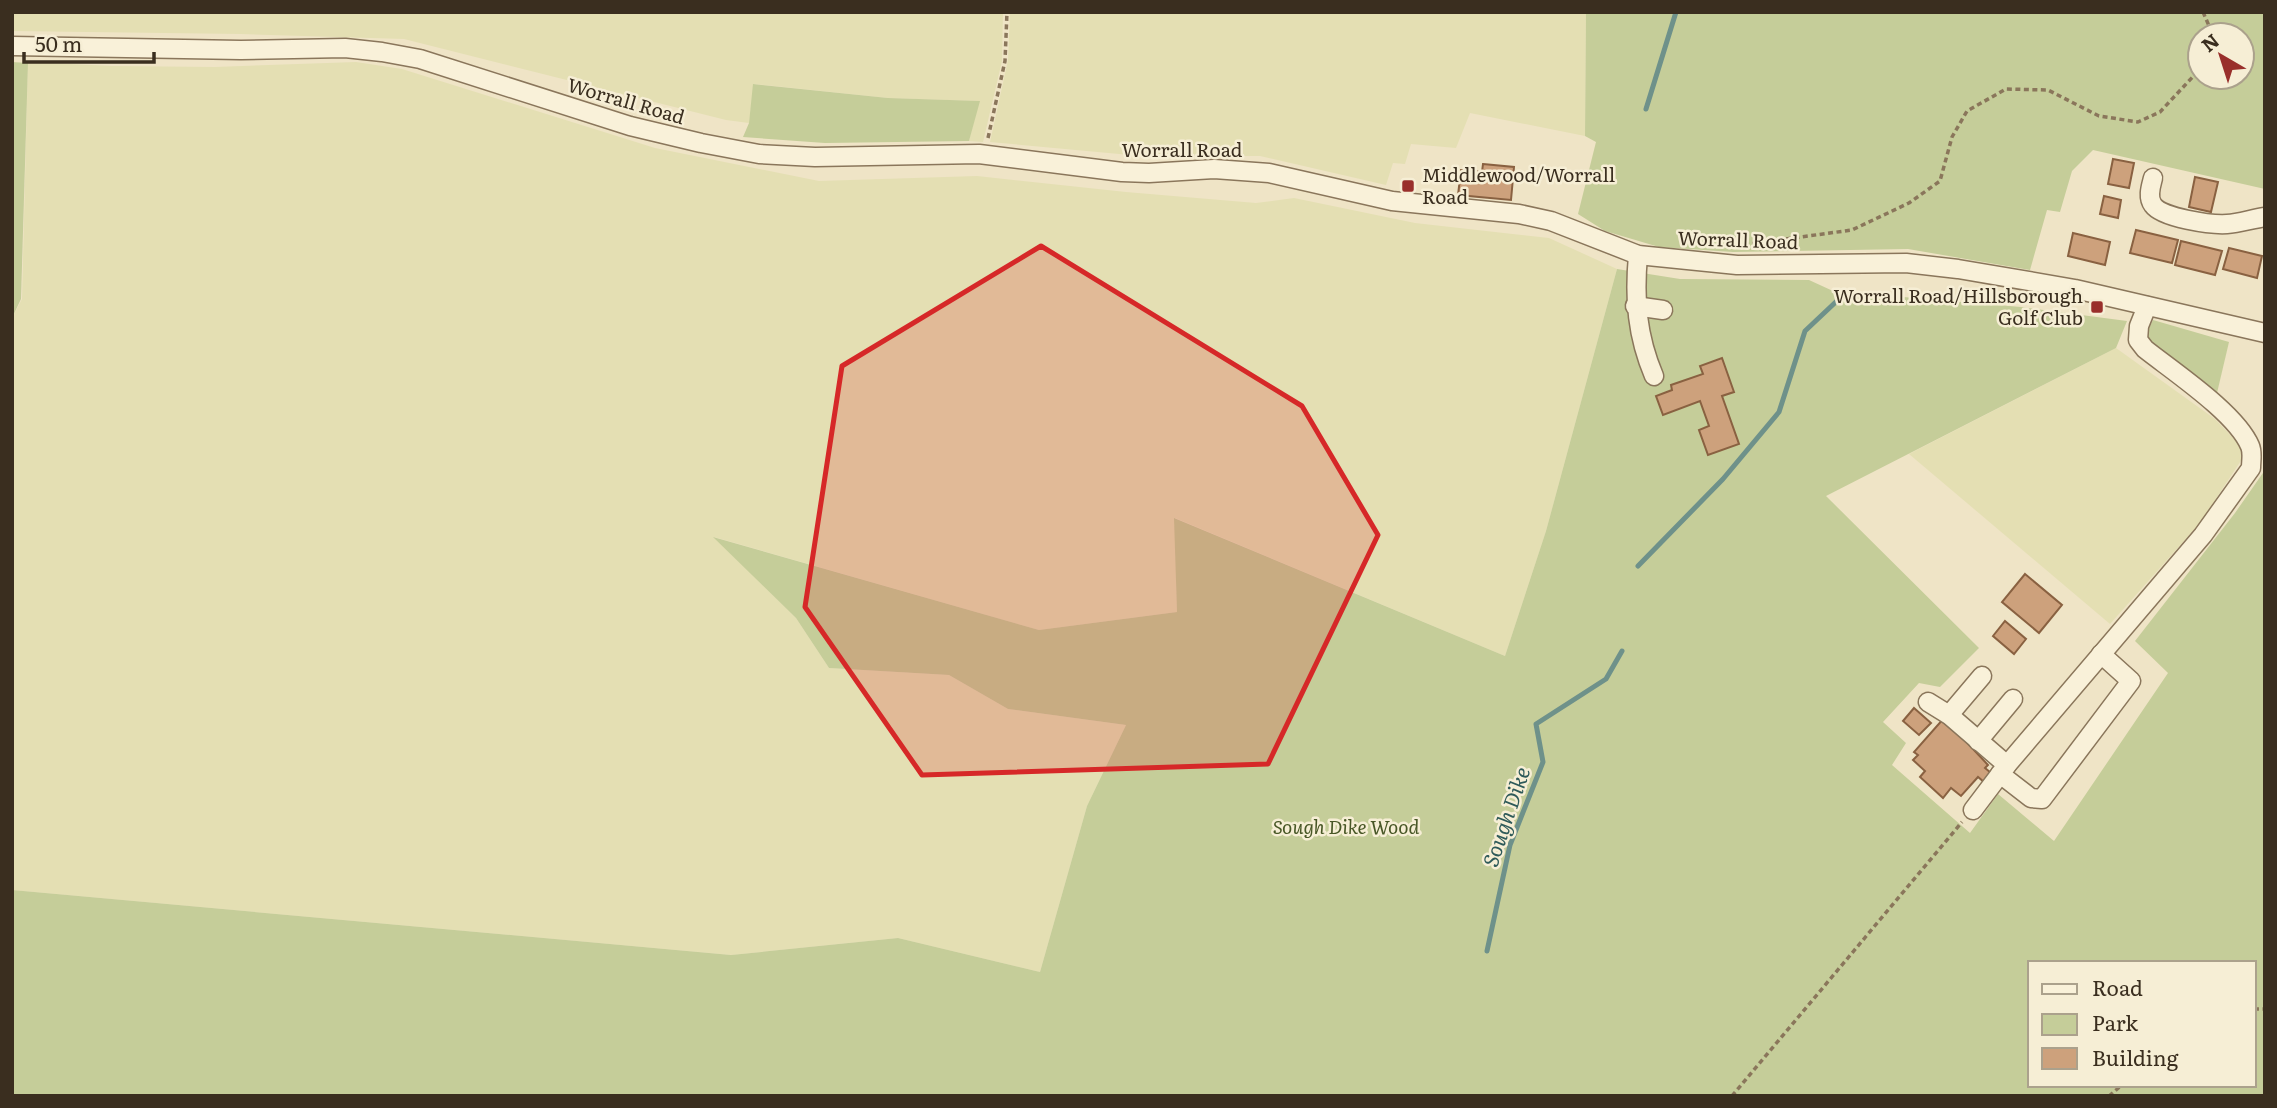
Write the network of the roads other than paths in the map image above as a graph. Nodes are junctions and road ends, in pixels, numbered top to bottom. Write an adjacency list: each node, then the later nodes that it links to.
1 (12, 46): 4 (street, Worrall Road)
2 (2153, 178): 3 (street)
3 (2265, 218)
4 (1638, 255): 5 (street); 6 (street, Worrall Road)
5 (1635, 306): 7 (street); 9 (street)
6 (2147, 306): 8 (street, Worrall Road); 10 (street)
7 (1662, 310)
8 (2265, 333)
9 (1654, 376)
10 (2101, 654): 16 (street); 16 (street)
11 (1982, 676): 14 (street)
12 (2013, 699): 15 (street)
13 (1928, 702): 14 (street)
14 (1949, 715): 15 (street)
15 (1978, 741): 16 (street)
16 (2003, 770): 17 (street)
17 (1973, 810)

